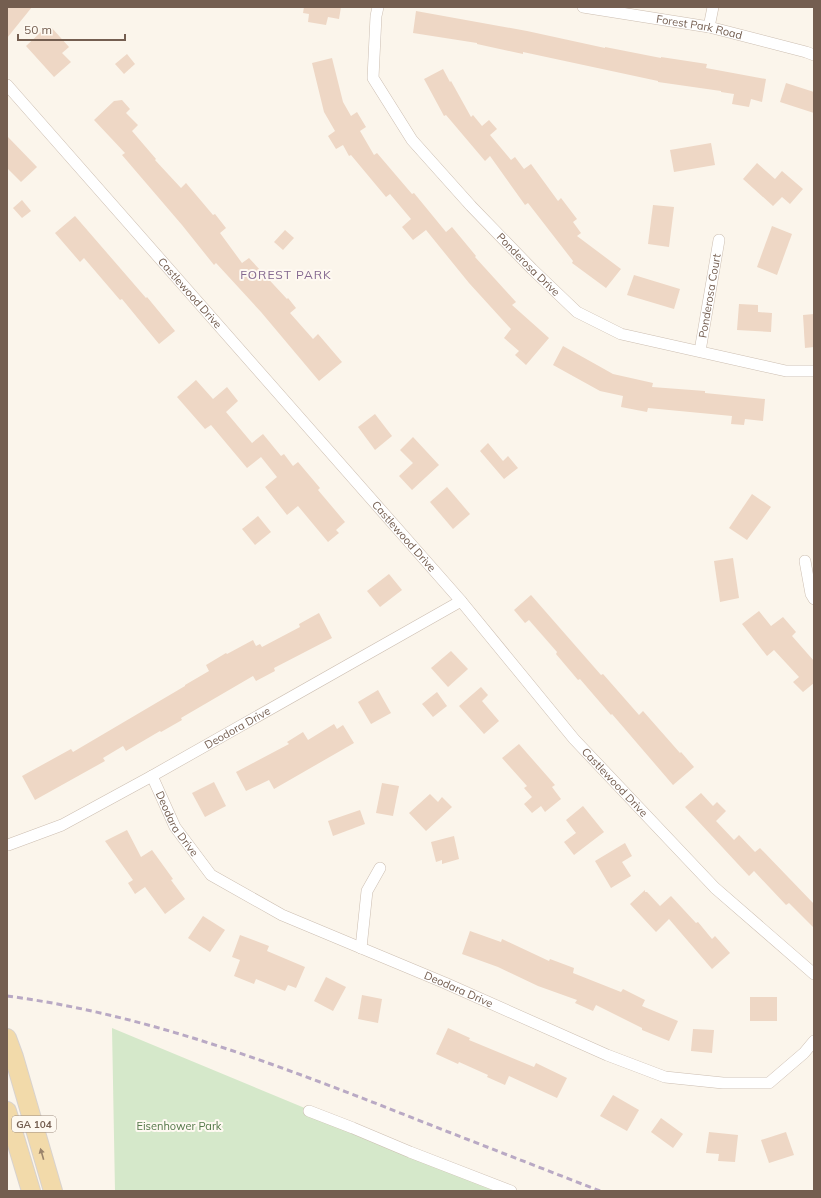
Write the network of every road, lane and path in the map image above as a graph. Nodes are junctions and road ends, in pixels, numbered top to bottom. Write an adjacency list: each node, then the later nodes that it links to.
1 (378, 7): 8 (street, Ponderosa Drive)
2 (583, 7): 4 (street, Forest Park Road)
3 (713, 7): 4 (street)
4 (709, 27): 5 (street, Forest Park Road)
5 (814, 55)
6 (7, 85): 12 (street, Castlewood Drive)
7 (719, 240): 8 (street, Ponderosa Court)
8 (700, 351): 9 (street, Ponderosa Drive)
9 (814, 371)
10 (805, 561): 11 (street)
11 (814, 599)
12 (461, 601): 13 (street, Deodora Drive); 17 (street, Castlewood Drive)
13 (152, 776): 14 (street, Deodora Drive); 16 (street, Deodara Drive)
14 (8, 845)
15 (380, 868): 16 (street)
16 (361, 948): 19 (street, Deodara Drive)
17 (814, 974)
18 (7, 1038): 23 (main road, GA 104, one-way to 18)
19 (814, 1041)
20 (7, 1111): 22 (main road, GA 104)
21 (309, 1111): 24 (street)
22 (31, 1191)
23 (53, 1191)
24 (511, 1191)

